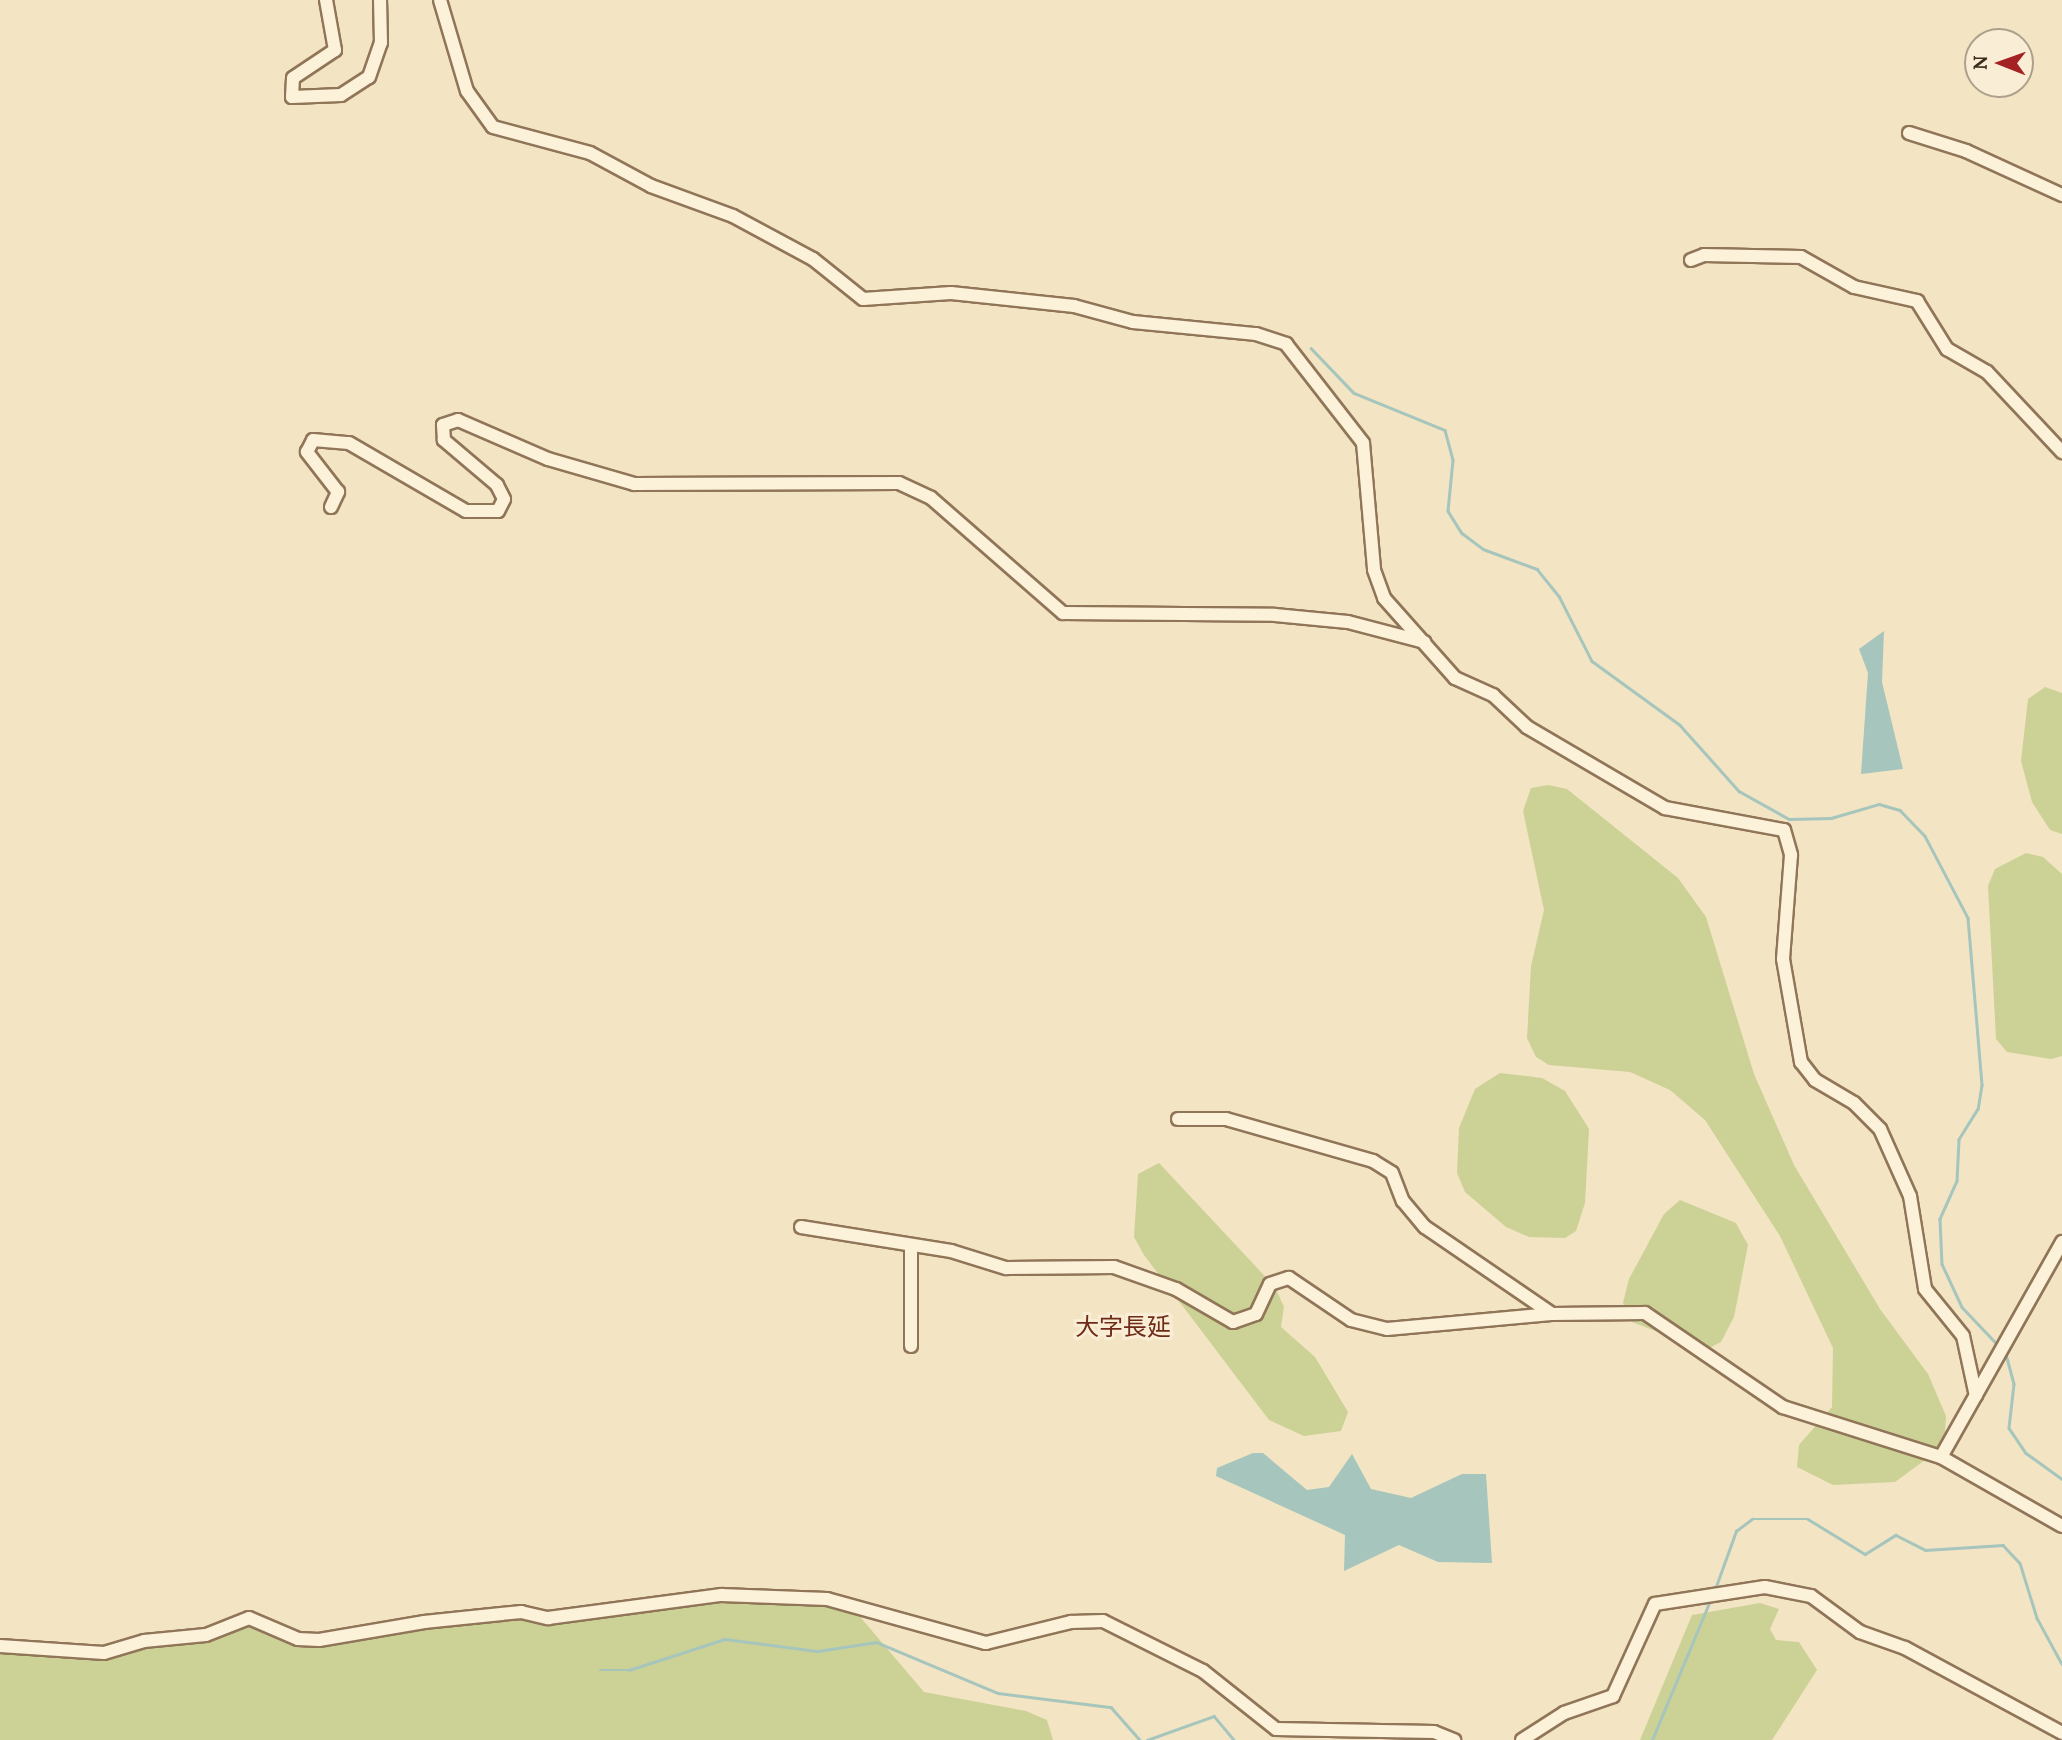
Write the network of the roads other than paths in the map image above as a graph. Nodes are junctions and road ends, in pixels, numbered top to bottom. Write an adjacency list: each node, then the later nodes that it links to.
1 (326, 0): 2 (street)
2 (380, 0)
3 (440, 0): 9 (street)
4 (1909, 133): 5 (street)
5 (2062, 195)
6 (1691, 260): 7 (street)
7 (2062, 452)
8 (331, 508): 9 (street)
9 (1424, 642): 16 (street)
10 (1178, 1119): 14 (street)
11 (801, 1227): 13 (street)
12 (2062, 1242): 16 (street)
13 (911, 1247): 14 (street); 15 (street)
14 (1552, 1314): 17 (street)
15 (911, 1346)
16 (1976, 1396): 17 (street)
17 (1941, 1457): 18 (street)
18 (2062, 1526)
19 (0, 1646): 21 (street)
20 (2062, 1733): 22 (street)
21 (1454, 1740)
22 (1522, 1740)

